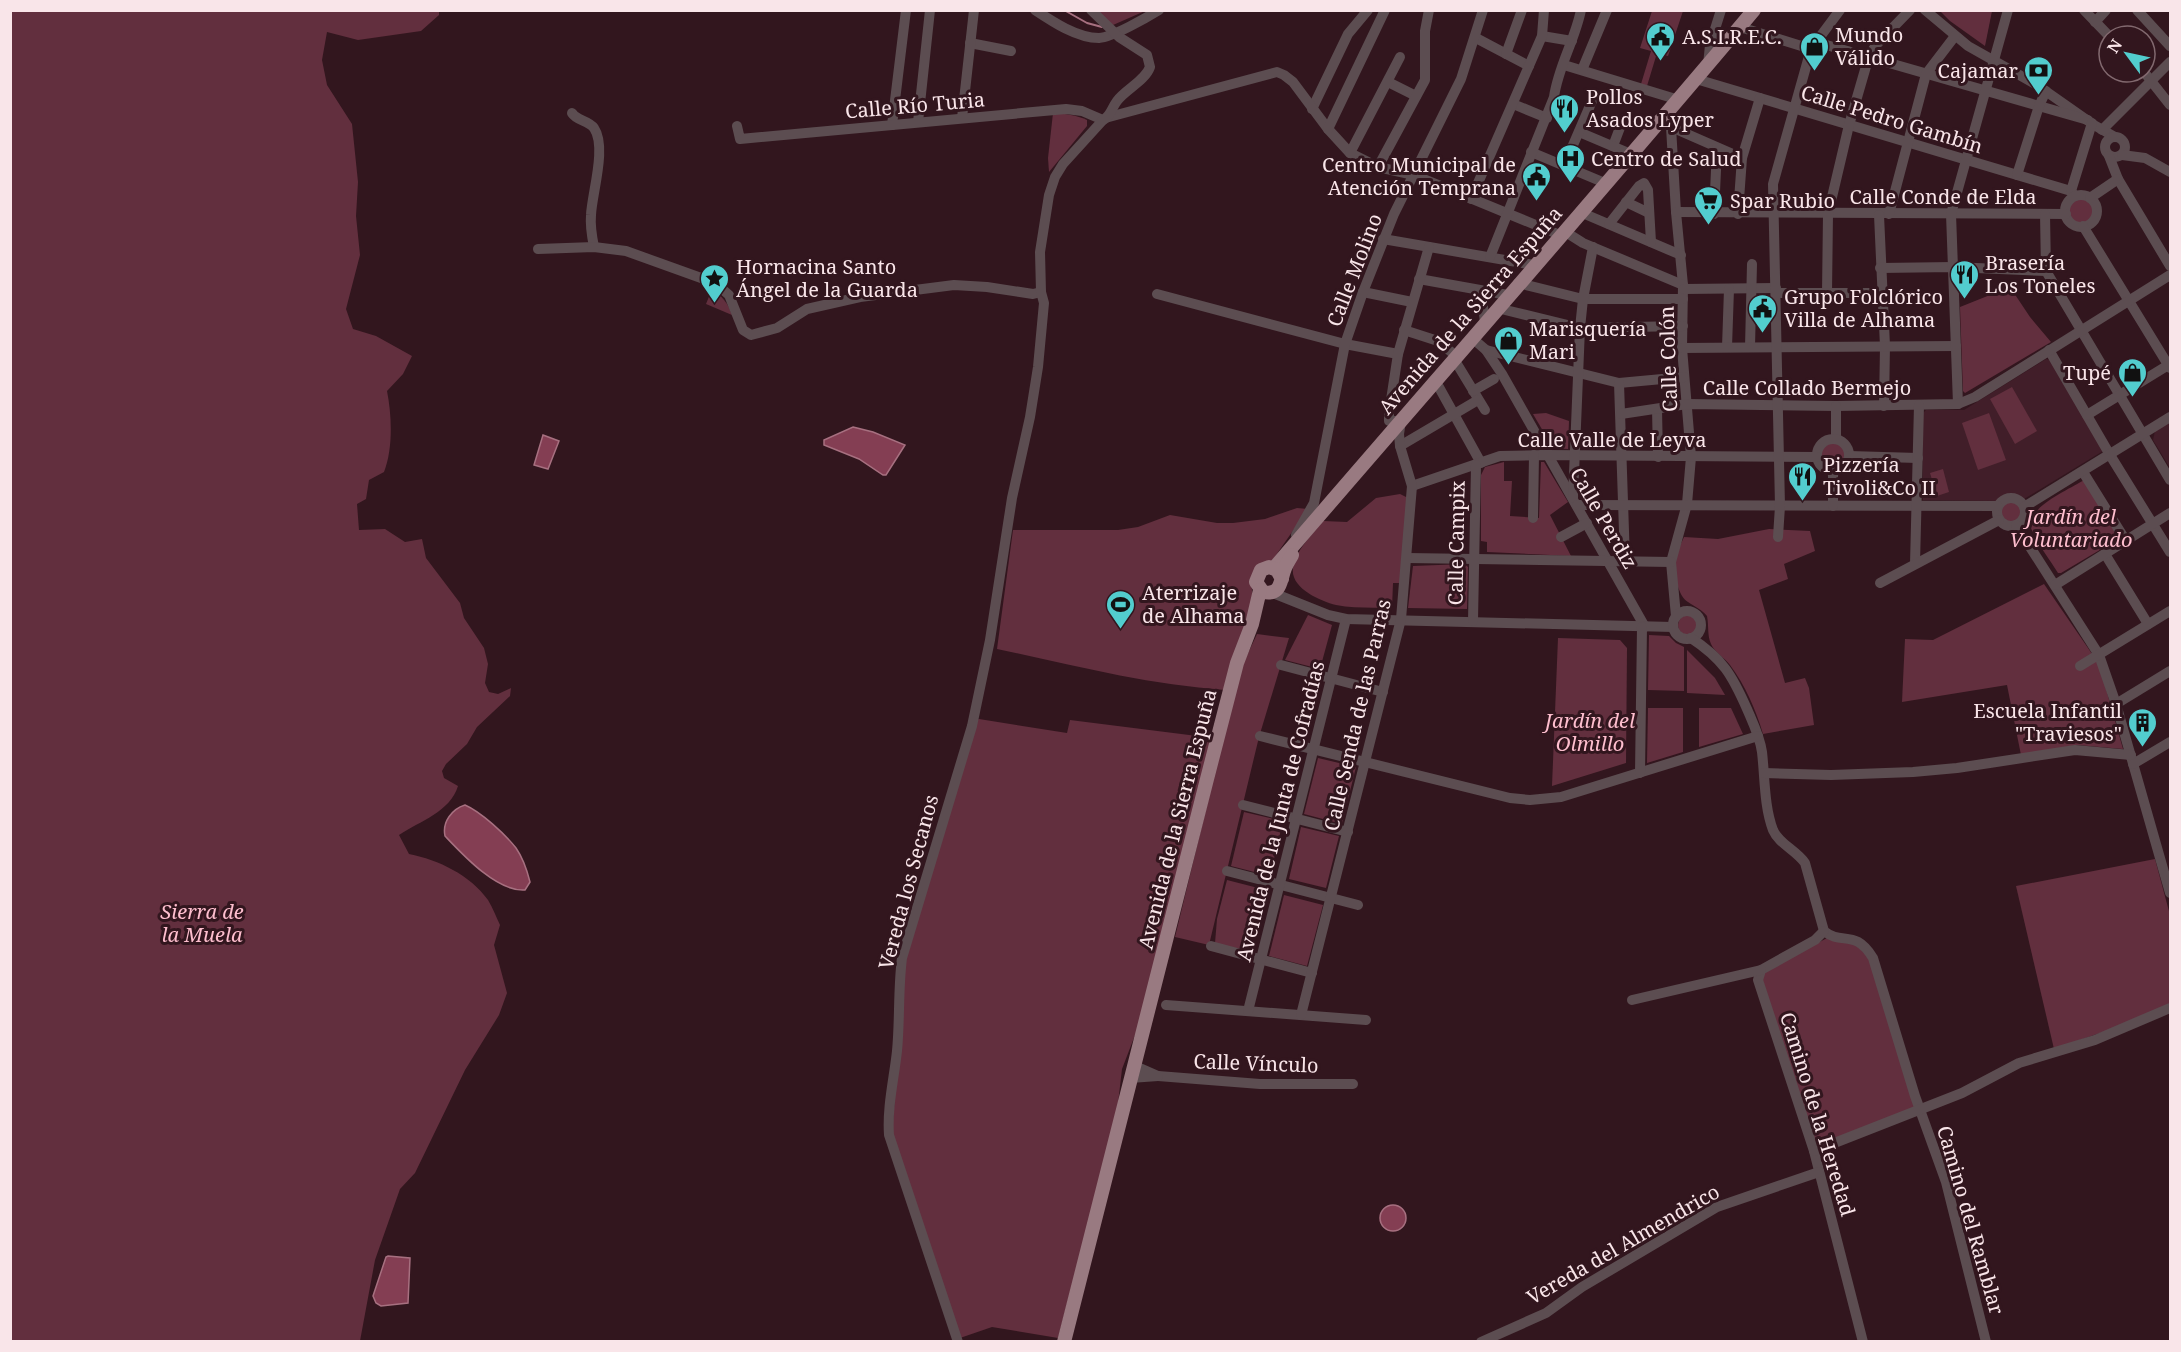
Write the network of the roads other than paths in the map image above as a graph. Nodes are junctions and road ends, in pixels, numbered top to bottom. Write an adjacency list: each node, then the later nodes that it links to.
1 (906, 10): 68 (street)
2 (930, 10): 67 (street)
3 (974, 10): 31 (street)
4 (1035, 10): 26 (street)
5 (1091, 10): 26 (street)
6 (1159, 10): 26 (street)
7 (1368, 10): 60 (street)
8 (1385, 10): 72 (street)
9 (1429, 10): 52 (street)
10 (1484, 10): 29 (street, Calle Molino)
11 (1522, 10): 35 (street)
12 (1545, 10): 27 (street)
13 (1581, 10): 30 (street)
14 (1607, 10): 43 (street)
15 (1721, 10): 41 (street)
16 (1754, 10): 25 (main road, Avenida de la Sierra Espuña)
17 (1840, 10): 32 (street)
18 (1910, 10): 36 (street)
19 (1925, 10): 28 (street)
20 (2008, 10): 38 (street)
21 (2084, 10): 24 (street)
22 (2106, 10): 24 (street)
23 (2137, 10): 33 (street)
24 (2095, 22)
25 (1740, 27): 32 (street); 41 (main road, Avenida de la Sierra Espuña)
26 (1115, 32): 64 (street, Vereda los Secanos)
27 (1542, 36): 30 (street); 42 (street)
28 (1955, 36): 38 (street); 45 (street)
29 (1476, 38): 35 (street); 89 (street, Calle Molino)
30 (1572, 41): 40 (street)
31 (970, 43): 34 (street); 62 (street)
32 (1814, 45): 36 (street); 59 (street)
33 (2170, 46)
34 (1011, 51)
35 (1506, 54): 42 (street)
36 (1869, 56): 45 (street); 69 (street)
37 (1400, 57): 47 (street)
38 (1993, 60): 50 (street); 51 (street)
39 (2170, 62): 44 (street)
40 (1564, 65): 43 (street); 63 (street)
41 (1708, 65): 46 (main road, Avenida de la Sierra Espuña)
42 (1529, 66): 56 (street)
43 (1582, 70): 54 (street)
44 (2157, 70)
45 (1926, 74): 50 (street); 75 (street)
46 (1696, 79): 53 (street, Calle Pedro Gambín); 54 (main road, Avenida de la Sierra Espuña)
47 (1388, 82): 52 (street); 80 (street)
48 (2139, 84): 70 (street)
49 (2154, 84): 57 (street)
50 (1985, 90): 58 (street); 84 (street)
51 (2046, 91): 58 (street); 70 (street)
52 (1416, 96): 87 (street)
53 (1760, 98): 59 (street, Calle Pedro Gambín); 83 (street)
54 (1680, 100): 66 (main road, Avenida de la Sierra Espuña)
55 (1592, 101): 73 (street)
56 (1513, 104): 63 (street); 95 (street)
57 (2170, 105)
58 (2039, 106): 70 (street); 90 (street)
59 (1795, 108): 69 (street, Calle Pedro Gambín); 103 (street)
60 (1312, 109): 64 (street); 72 (street)
61 (572, 113): 116 (street)
62 (962, 118): 64 (street, Calle Río Turia); 67 (street, Calle Río Turia)
63 (1546, 118): 79 (street)
64 (1106, 119): 134 (street, Vereda los Secanos)
65 (1612, 122): 77 (street)
66 (1669, 122): 78 (street); 81 (main road, Avenida de la Sierra Espuña); 99 (street, Calle Colón)
67 (918, 123): 68 (street, Calle Río Turia)
68 (892, 125): 71 (street, Calle Río Turia)
69 (1849, 125): 75 (street, Calle Pedro Gambín); 104 (street)
70 (2094, 125): 74 (street); 76 (street); 93 (street)
71 (737, 126)
72 (1328, 129): 80 (street)
73 (1579, 132): 77 (street); 86 (street)
74 (2119, 139): 76 (street); 82 (street); 85 (street)
75 (1907, 143): 84 (street, Calle Pedro Gambín); 105 (street)
76 (2105, 144): 82 (street)
77 (1613, 146): 81 (street)
78 (1718, 148): 83 (street); 101 (street)
79 (1532, 152): 86 (street); 100 (street)
80 (1350, 153): 87 (street)
81 (1631, 153): 92 (main road, Avenida de la Sierra Espuña)
82 (2117, 156): 85 (street); 91 (street)
83 (1742, 158): 102 (street)
84 (1965, 159): 90 (street, Calle Pedro Gambín); 106 (street)
85 (2155, 163): 88 (street)
86 (1564, 166): 92 (street)
87 (1378, 167): 89 (street)
88 (2170, 172)
89 (1414, 175): 95 (street); 112 (street, Calle Molino)
90 (2017, 175): 93 (street, Calle Pedro Gambín)
91 (2118, 178): 94 (street); 122 (street)
92 (1605, 183): 97 (main road, Avenida de la Sierra Espuña)
93 (2073, 193): 94 (street); 108 (street)
94 (2090, 198): 110 (street)
95 (1471, 199): 100 (street)
96 (1626, 202): 98 (street); 98 (street); 109 (street)
97 (1580, 212): 109 (street); 111 (main road, Avenida de la Sierra Espuña)
98 (1649, 213): 113 (street)
99 (1676, 213): 101 (street, Calle Conde de Elda); 118 (street, Calle Colón)
100 (1508, 214): 111 (street); 119 (street)
101 (1714, 214): 102 (street, Calle Conde de Elda)
102 (1738, 214): 103 (street, Calle Conde de Elda)
103 (1773, 214): 104 (street, Calle Conde de Elda); 131 (street)
104 (1828, 214): 105 (street, Calle Conde de Elda); 136 (street)
105 (1884, 214): 106 (street, Calle Conde de Elda); 124 (street)
106 (1951, 214): 107 (street, Calle Conde de Elda); 123 (street)
107 (2045, 214): 108 (street, Calle Conde de Elda); 125 (street)
108 (2066, 214): 110 (street)
109 (1609, 224): 113 (street)
110 (2083, 226): 141 (street)
111 (1562, 233): 115 (street); 121 (main road, Avenida de la Sierra Espuña)
112 (1383, 239): 114 (street); 135 (street, Calle Molino)
113 (1651, 242): 118 (street)
114 (1429, 247): 119 (street); 127 (street)
115 (1593, 247): 133 (street); 140 (street)
116 (594, 248): 117 (street); 134 (street)
117 (538, 249)
118 (1681, 255): 133 (street, Calle Colón)
119 (1490, 257): 121 (street)
120 (1752, 264): 130 (street)
121 (1534, 265): 128 (main road, Avenida de la Sierra Espuña)
122 (2170, 266)
123 (1953, 267): 124 (street); 125 (street); 152 (street)
124 (1880, 268): 137 (street)
125 (2046, 271): 148 (street)
126 (2170, 274): 141 (street)
127 (1419, 279): 132 (street); 142 (street)
128 (1518, 283): 139 (main road, Avenida de la Sierra Espuña); 140 (street)
129 (1729, 289): 130 (street); 133 (street); 153 (street)
130 (1752, 289): 131 (street); 154 (street)
131 (1776, 290): 136 (street); 155 (street)
132 (1483, 291): 139 (street); 144 (street)
133 (1683, 291): 140 (street); 145 (street, Calle Colón)
134 (1041, 292): 285 (street, Vereda los Secanos)
135 (1363, 292): 142 (street); 150 (street, Calle Molino)
136 (1827, 293): 137 (street)
137 (1881, 293): 151 (street)
138 (1156, 294): 150 (street)
139 (1508, 295): 143 (main road, Avenida de la Sierra Espuña)
140 (1583, 299): 146 (street)
141 (2129, 300): 148 (street); 161 (street)
142 (1412, 302): 147 (street)
143 (1497, 308): 144 (main road, Avenida de la Sierra Espuña); 146 (street)
144 (1485, 322): 149 (main road, Avenida de la Sierra Espuña)
145 (1683, 326): 146 (street); 156 (street, Calle Colón)
146 (1580, 328): 162 (street)
147 (1404, 330): 159 (street); 160 (street)
148 (2081, 330): 158 (street); 168 (street)
149 (1472, 338): 157 (street, Calle Perdiz); 160 (main road, Avenida de la Sierra Espuña)
150 (1345, 344): 159 (street); 200 (street, Calle Molino)
151 (1885, 346): 152 (street); 155 (street); 174 (street)
152 (1956, 346): 170 (street)
153 (1727, 347): 154 (street); 156 (street)
154 (1749, 347): 155 (street)
155 (1777, 347): 172 (street)
156 (1682, 348): 163 (street, Calle Colón)
157 (1486, 350): 162 (street); 186 (street, Calle Perdiz)
158 (2049, 350): 170 (street); 179 (street)
159 (1398, 354): 181 (street)
160 (1455, 358): 165 (main road, Avenida de la Sierra Espuña); 167 (street)
161 (2170, 366): 168 (street)
162 (1578, 372): 166 (street); 188 (street)
163 (1684, 377): 166 (street); 169 (street, Calle Colón)
164 (1494, 379): 167 (street)
165 (1436, 380): 177 (street, Calle Campix); 181 (main road, Avenida de la Sierra Espuña)
166 (1619, 383): 178 (street)
167 (1475, 395): 176 (street); 177 (street)
168 (2119, 396): 179 (street); 182 (street)
169 (1687, 404): 172 (street, Calle Collado Bermejo); 175 (street, Calle Collado Bermejo); 192 (street, Calle Colón)
170 (1958, 404): 171 (street, Calle Collado Bermejo)
171 (1919, 405): 174 (street, Calle Collado Bermejo); 195 (street)
172 (1777, 406): 173 (street, Calle Collado Bermejo); 194 (street)
173 (1836, 406): 174 (street, Calle Collado Bermejo); 183 (street)
174 (1884, 406)
175 (1657, 409): 178 (street, Calle Collado Bermejo); 191 (street)
176 (1485, 410)
177 (1454, 414): 184 (street); 196 (street, Calle Campix)
178 (1620, 414): 190 (street)
179 (2087, 415): 187 (street)
180 (2170, 417): 182 (street)
181 (1401, 421): 184 (street, Calle Senda de las Parras); 202 (main road, Avenida de la Sierra Espuña)
182 (2143, 435): 187 (street); 199 (street)
183 (1836, 439): 189 (street); 193 (street)
184 (1400, 446): 201 (street, Calle Senda de las Parras)
185 (1534, 455): 186 (street, Calle Valle de Leyva); 196 (street, Calle Valle de Leyva); 212 (street)
186 (1547, 455): 188 (street, Calle Valle de Leyva); 203 (street, Calle Perdiz)
187 (2110, 455): 198 (street); 215 (street)
188 (1575, 456): 190 (street, Calle Valle de Leyva); 203 (street)
189 (1849, 456): 195 (street); 197 (street)
190 (1622, 457): 191 (street, Calle Valle de Leyva); 204 (street)
191 (1658, 457): 192 (street, Calle Valle de Leyva)
192 (1691, 457): 194 (street, Calle Valle de Leyva); 205 (street, Calle Colón)
193 (1817, 457): 194 (street, Calle Valle de Leyva); 197 (street)
194 (1779, 458): 206 (street)
195 (1918, 458): 208 (street)
196 (1478, 464): 201 (street, Calle Valle de Leyva); 223 (street, Calle Campix)
197 (1833, 471): 207 (street)
198 (2083, 472): 210 (street); 219 (street)
199 (2170, 480)
200 (1318, 486): 202 (street); 228 (street, Calle Molino)
201 (1412, 486): 222 (street, Calle Senda de las Parras)
202 (1333, 498): 228 (main road, Avenida de la Sierra Espuña)
203 (1575, 502): 204 (street); 214 (street, Calle Perdiz)
204 (1623, 504): 205 (street); 225 (street)
205 (1688, 504): 206 (street); 226 (street, Calle Colón)
206 (1780, 506): 207 (street); 218 (street)
207 (1833, 506): 208 (street)
208 (1918, 506): 209 (street); 227 (street)
209 (1998, 506): 210 (street); 213 (street)
210 (2024, 507): 216 (street)
211 (2170, 513): 215 (street)
212 (1533, 518)
213 (1999, 520): 216 (street); 227 (street)
214 (1587, 524): 217 (street); 224 (street, Calle Perdiz)
215 (2153, 524): 219 (street); 220 (street)
216 (2016, 525): 230 (street)
217 (1561, 537)
218 (1778, 537)
219 (2126, 541): 221 (street)
220 (2170, 552)
221 (2104, 554): 230 (street); 240 (street)
222 (1407, 558): 223 (street); 237 (street, Calle Senda de las Parras)
223 (1473, 559): 224 (street); 238 (street, Calle Campix)
224 (1608, 561): 225 (street); 241 (street, Calle Perdiz)
225 (1625, 561): 226 (street)
226 (1671, 562): 231 (street, Calle Colón)
227 (1916, 564): 229 (street)
228 (1277, 574): 232 (main road); 232 (main road, Avenida de la Sierra Espuña); 233 (street)
229 (1880, 583)
230 (2055, 585): 245 (street)
231 (1673, 587): 235 (street, Calle Colón); 239 (street, Calle Colón)
232 (1268, 592): 233 (street); 280 (main road, Avenida de la Sierra Espuña)
233 (1303, 603): 236 (street)
234 (2170, 610): 240 (street)
235 (1689, 611): 239 (street); 242 (street)
236 (1346, 619): 237 (street); 249 (street, Avenida de la Junta de Cofradías)
237 (1401, 619): 238 (street); 250 (street, Calle Senda de las Parras)
238 (1473, 621): 241 (street)
239 (1675, 622): 241 (street); 243 (street)
240 (2148, 624): 245 (street)
241 (1644, 627): 258 (street)
242 (1700, 630): 243 (street); 244 (street)
243 (1691, 638): 244 (street)
244 (1706, 649): 253 (street)
245 (2099, 655): 247 (street); 251 (street)
246 (1281, 665): 249 (street)
247 (2080, 666)
248 (2170, 671): 251 (street)
249 (1331, 678): 250 (street); 255 (street, Avenida de la Junta de Cofradías)
250 (1383, 692): 257 (street, Calle Senda de las Parras)
251 (2116, 704): 256 (street)
252 (1260, 736): 255 (street)
253 (1758, 736): 258 (street); 259 (street)
254 (2170, 742): 256 (street)
255 (1314, 750): 257 (street); 261 (street, Avenida de la Junta de Cofradías)
256 (2132, 759): 259 (street); 263 (street)
257 (1365, 761): 258 (street); 262 (street, Calle Senda de las Parras)
258 (1640, 773)
259 (1764, 773): 269 (street)
260 (1243, 805): 261 (street)
261 (1297, 819): 262 (street); 265 (street, Avenida de la Junta de Cofradías)
262 (1348, 832): 267 (street, Calle Senda de las Parras)
263 (2167, 870): 266 (street)
264 (1227, 871): 265 (street)
265 (1281, 885): 267 (street); 271 (street, Avenida de la Junta de Cofradías)
266 (2170, 893)
267 (1331, 898): 268 (street); 273 (street, Calle Senda de las Parras)
268 (1358, 905)
269 (1824, 931): 272 (street); 282 (street, Camino del Ramblar)
270 (1211, 946): 271 (street)
271 (1261, 960): 273 (street); 277 (street, Avenida de la Junta de Cofradías)
272 (1761, 970): 274 (street); 283 (street, Camino de la Heredad)
273 (1312, 974): 278 (street, Calle Senda de las Parras)
274 (1632, 1000)
275 (1166, 1005): 277 (street)
276 (2170, 1008): 282 (street)
277 (1248, 1011): 278 (street)
278 (1302, 1015): 279 (street)
279 (1366, 1020)
280 (1132, 1071): 281 (street, Calle Vínculo); 286 (main road, Avenida de la Sierra Espuña)
281 (1353, 1084)
282 (1920, 1109): 283 (street); 289 (street, Camino del Ramblar)
283 (1814, 1151): 284 (street, Camino de la Heredad)
284 (1819, 1172): 287 (street, Vereda del Almendrico); 288 (street, Camino de la Heredad)
285 (958, 1341)
286 (1064, 1341)
287 (1481, 1341)
288 (1863, 1341)
289 (1986, 1341)

